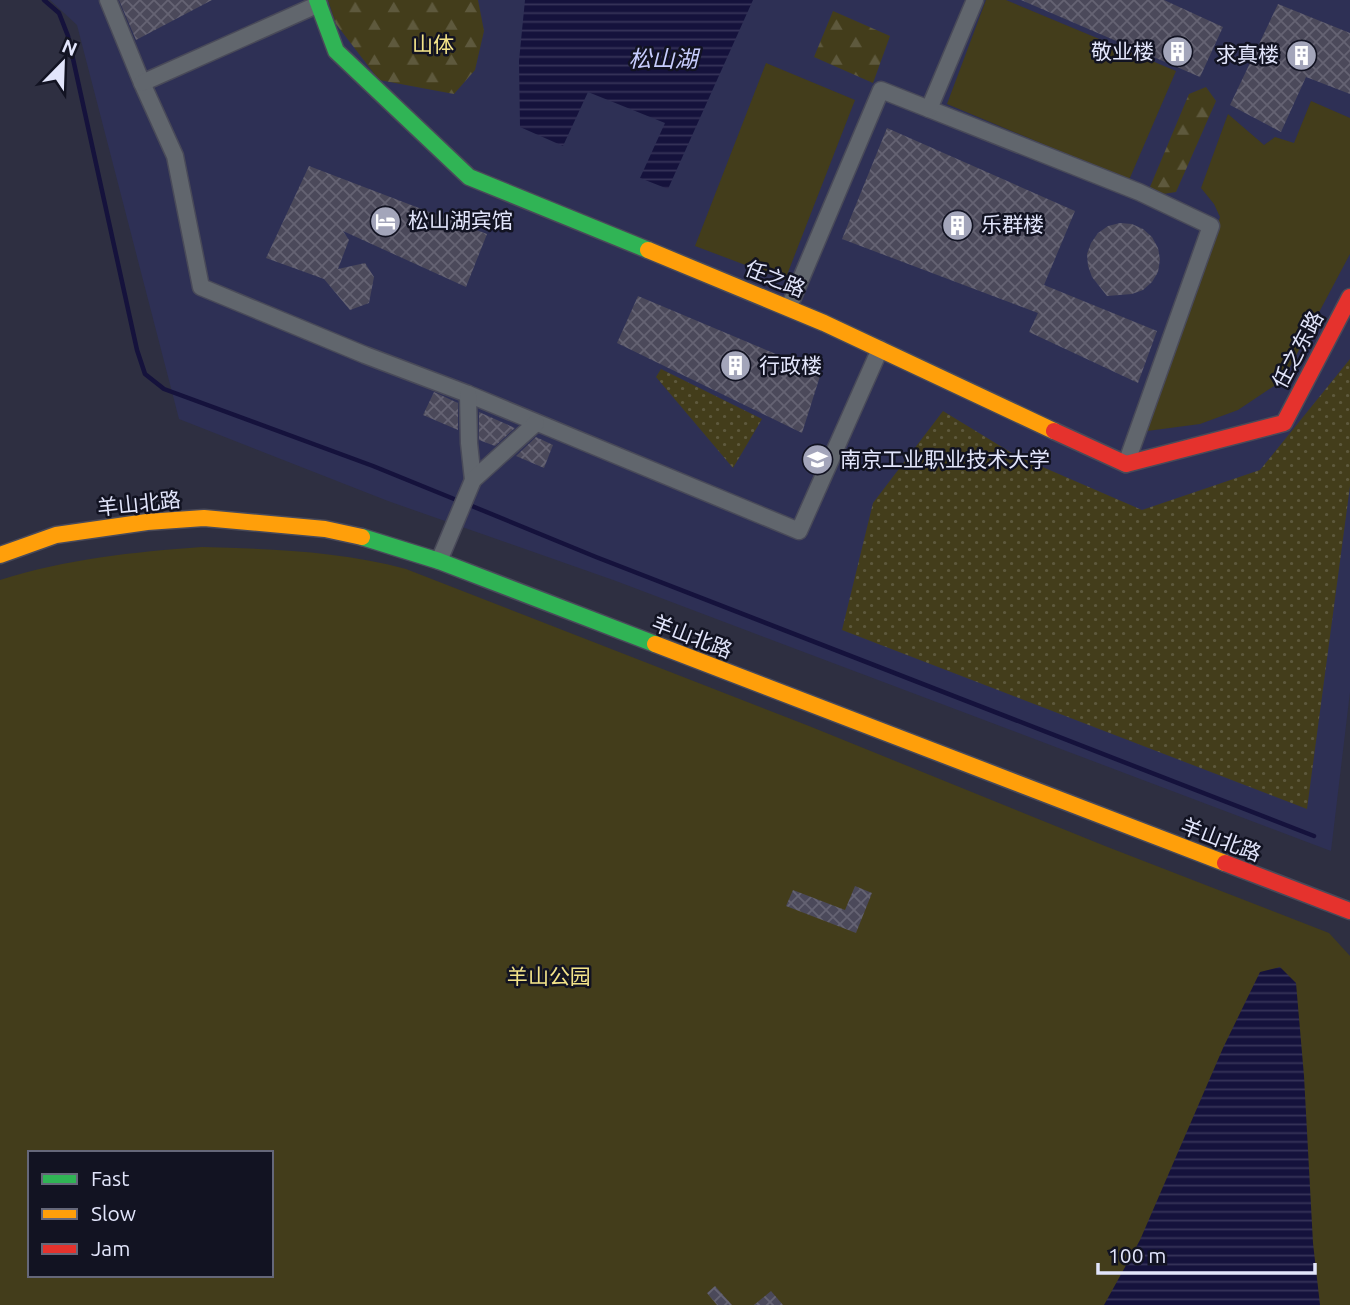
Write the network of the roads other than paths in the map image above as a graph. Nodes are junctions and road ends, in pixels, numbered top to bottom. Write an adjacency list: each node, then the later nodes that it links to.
1 (108, 0): 4 (street)
2 (975, 0): 5 (street)
3 (318, 2): 4 (street); 7 (street, 任之路)
4 (142, 83): 9 (street)
5 (929, 109): 7 (street); 11 (street)
6 (1350, 297): 11 (street, 任之东路)
7 (789, 307): 8 (street, 任之路)
8 (880, 349): 10 (street); 11 (street, 任之路)
9 (468, 394): 10 (street); 12 (street)
10 (536, 423): 12 (street)
11 (1126, 464)
12 (473, 480): 14 (street)
13 (0, 555): 14 (street, 羊山北路)
14 (439, 561): 15 (street, 羊山北路)
15 (1350, 911)

